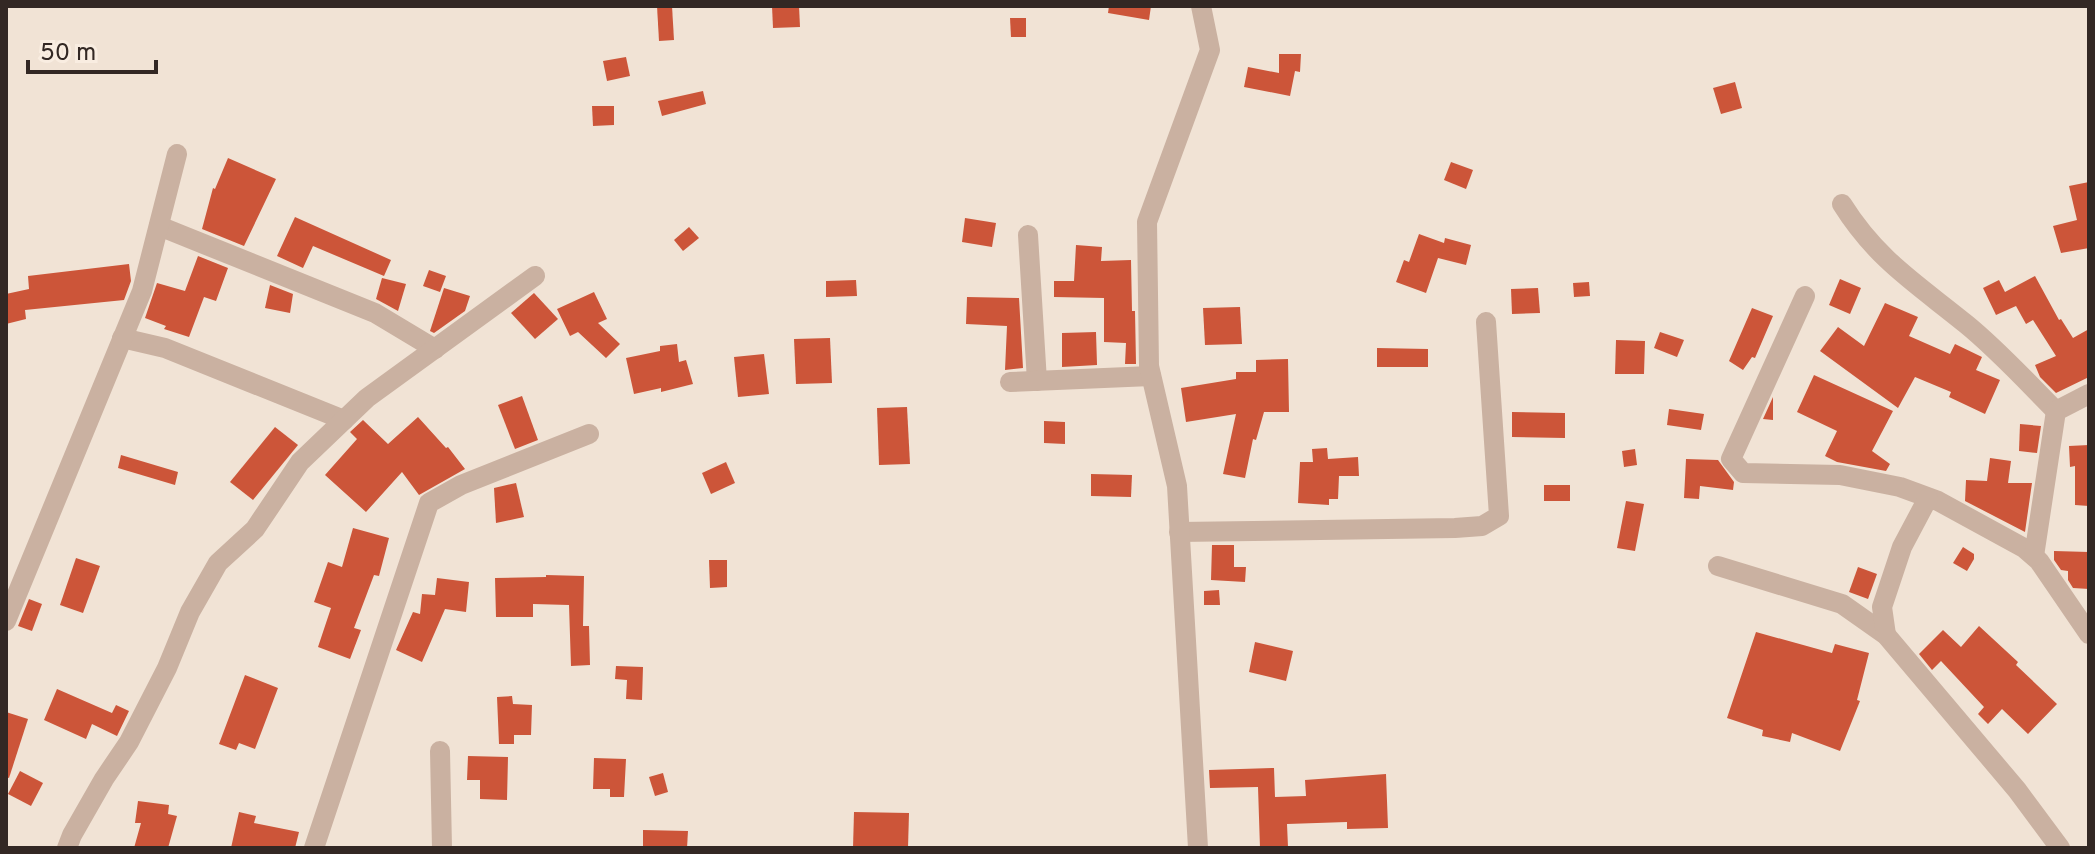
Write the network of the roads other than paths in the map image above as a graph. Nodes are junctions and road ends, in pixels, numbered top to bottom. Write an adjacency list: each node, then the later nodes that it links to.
1 (1201, 6): 11 (street)
2 (177, 154): 4 (street)
3 (1842, 204): 15 (street)
4 (159, 226): 9 (street); 10 (street)
5 (1028, 235): 12 (street)
6 (535, 276): 10 (street)
7 (1805, 296): 18 (street)
8 (1486, 322): 19 (street)
9 (122, 338): 16 (street); 22 (street)
10 (435, 349): 16 (street)
11 (1151, 376): 12 (street); 19 (street)
12 (1037, 381): 13 (street)
13 (1010, 382)
14 (2089, 394): 15 (street)
15 (2056, 411): 20 (street)
16 (344, 420): 27 (street)
17 (589, 434): 28 (street)
18 (1928, 498): 20 (street); 25 (street)
19 (1179, 532): 30 (street)
20 (2034, 556): 24 (street)
21 (1718, 566): 25 (street)
22 (16, 573): 23 (street)
23 (6, 621)
24 (2089, 634)
25 (1886, 635): 31 (street)
26 (440, 751): 29 (street)
27 (67, 848)
28 (314, 848)
29 (442, 848)
30 (1198, 848)
31 (2060, 848)

